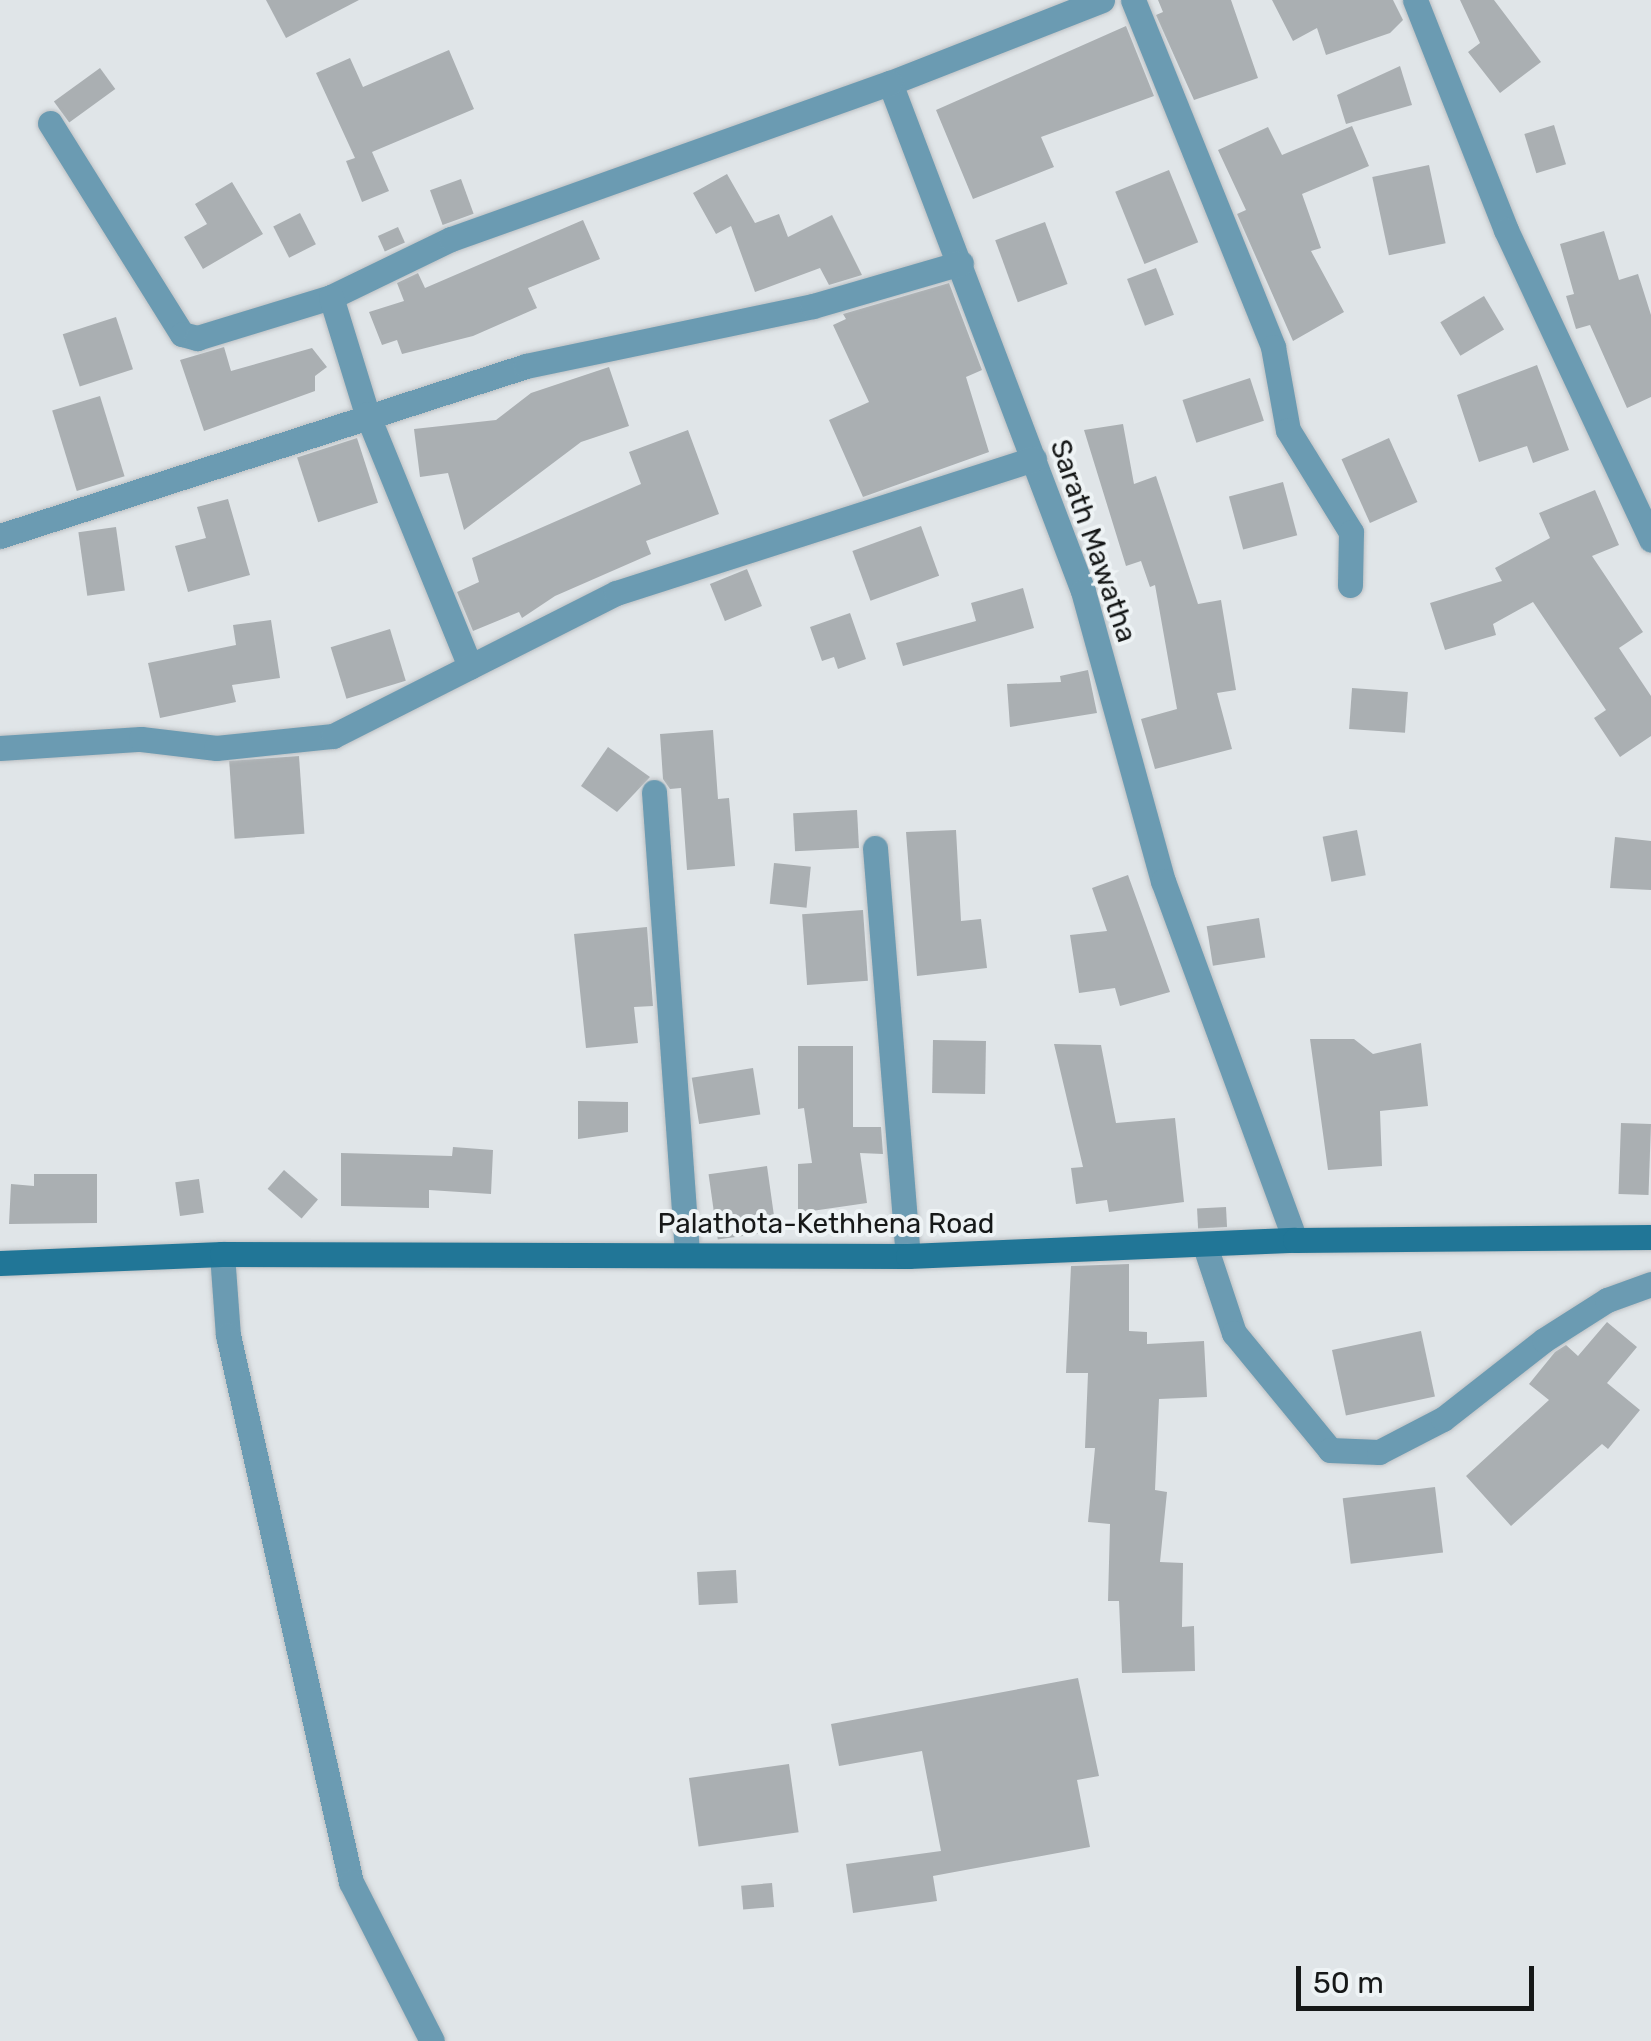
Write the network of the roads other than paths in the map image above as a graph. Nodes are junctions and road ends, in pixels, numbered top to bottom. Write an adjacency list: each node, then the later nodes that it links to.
1 (1102, 0): 4 (street)
2 (1133, 0): 12 (street)
3 (1415, 0): 11 (street)
4 (890, 83): 6 (street, Sarath Mawatha); 7 (street)
5 (50, 123): 7 (street)
6 (962, 262): 8 (street); 9 (street, Sarath Mawatha)
7 (331, 297): 8 (street)
8 (367, 414): 10 (street); 13 (street)
9 (1034, 459): 13 (street); 18 (street, Sarath Mawatha)
10 (0, 536)
11 (1651, 540)
12 (1350, 585)
13 (470, 667): 14 (street)
14 (0, 748)
15 (654, 792): 20 (street)
16 (876, 848): 22 (street)
17 (1651, 1237): 18 (street, Palathota-Kethhena Road)
18 (1295, 1240): 19 (street, Palathota-Kethhena Road)
19 (1205, 1246): 22 (street, Palathota-Kethhena Road); 24 (street)
20 (686, 1253): 21 (street, Palathota-Kethhena Road); 22 (street, Palathota-Kethhena Road)
21 (222, 1254): 23 (street, Palathota-Kethhena Road); 25 (street)
22 (908, 1256)
23 (0, 1263)
24 (1651, 1284)
25 (432, 2041)

